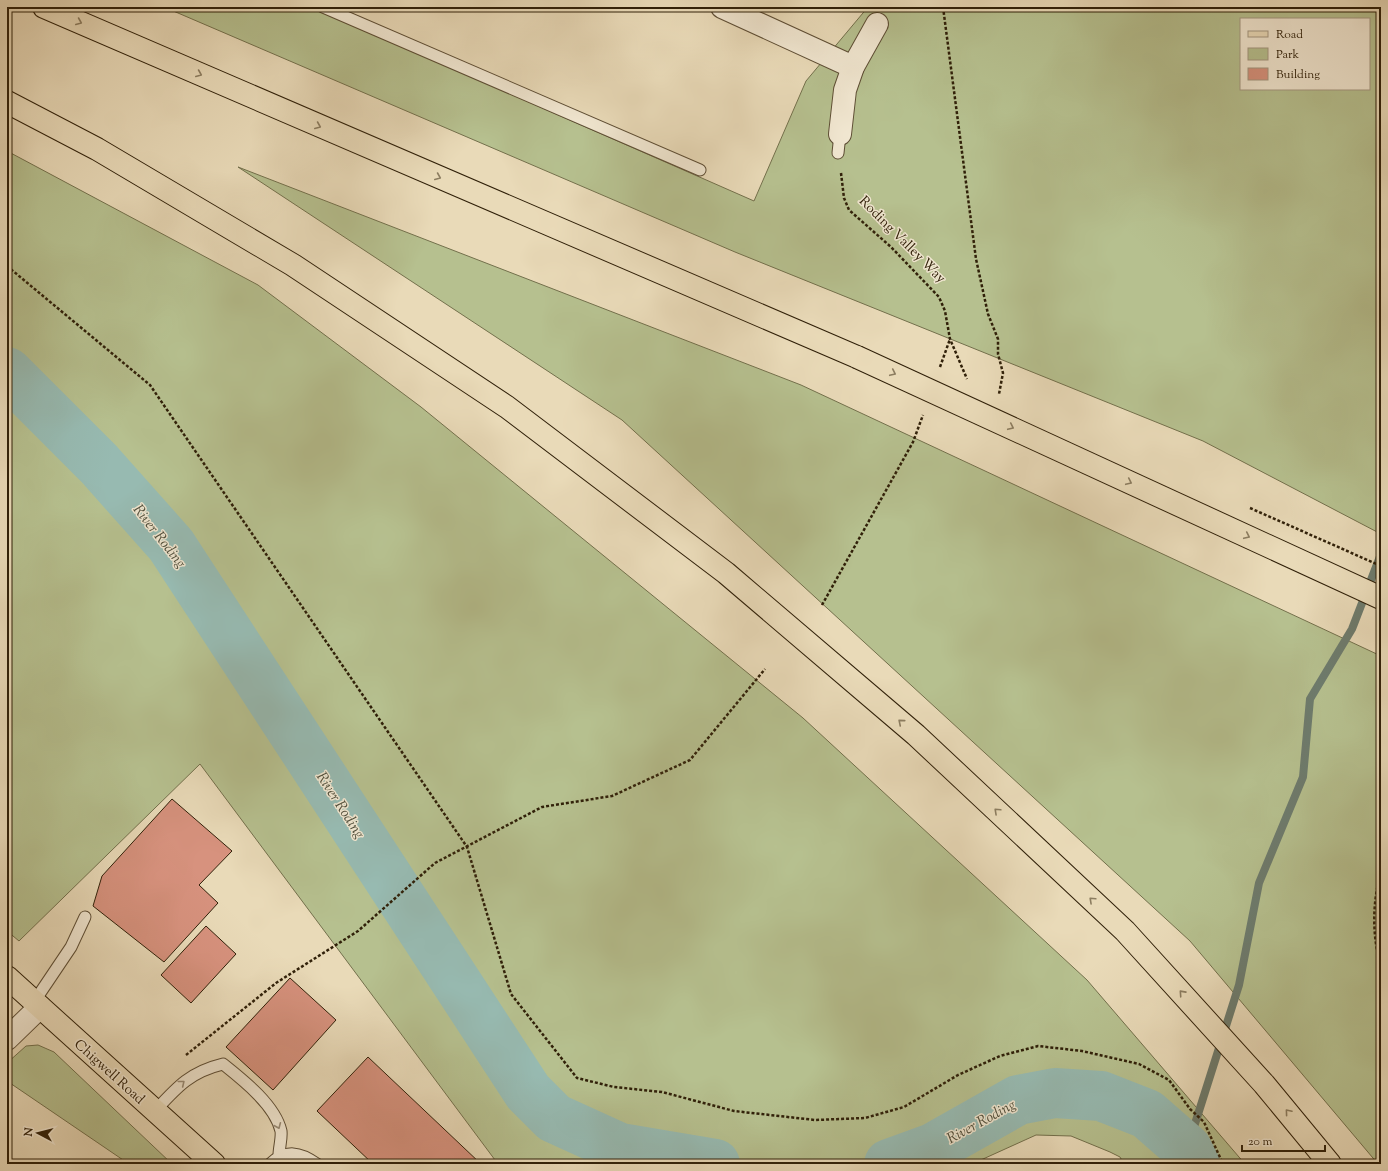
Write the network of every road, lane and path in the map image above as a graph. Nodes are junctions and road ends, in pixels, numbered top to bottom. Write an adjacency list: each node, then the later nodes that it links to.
1 (44, 7): 16 (main road, one-way to 16, bridge)
2 (323, 7): 9 (lane)
3 (722, 7): 6 (street)
4 (943, 7): 12 (path)
5 (877, 24): 6 (street)
6 (853, 67): 8 (street)
7 (7, 102): 33 (main road, one-way to 7)
8 (839, 144): 11 (path, Roding Valley Way)
9 (700, 170)
10 (7, 266): 19 (path)
11 (939, 368)
12 (998, 398)
13 (924, 413): 17 (path)
14 (1368, 560): 15 (path)
15 (1381, 566)
16 (1381, 598)
17 (822, 605)
18 (765, 669): 19 (path)
19 (467, 847): 26 (path); 32 (path)
20 (1381, 872): 22 (path)
21 (85, 917): 24 (lane)
22 (1381, 967)
23 (10, 985): 24 (main road, Chigwell Road)
24 (37, 1004): 25 (street); 27 (main road, Chigwell Road)
25 (7, 1039)
26 (184, 1058)
27 (155, 1112): 28 (lane, one-way to 28); 29 (main road, Chigwell Road)
28 (279, 1155): 30 (lane); 31 (lane)
29 (214, 1164)
30 (270, 1164)
31 (317, 1164)
32 (1223, 1164)
33 (1330, 1164)

